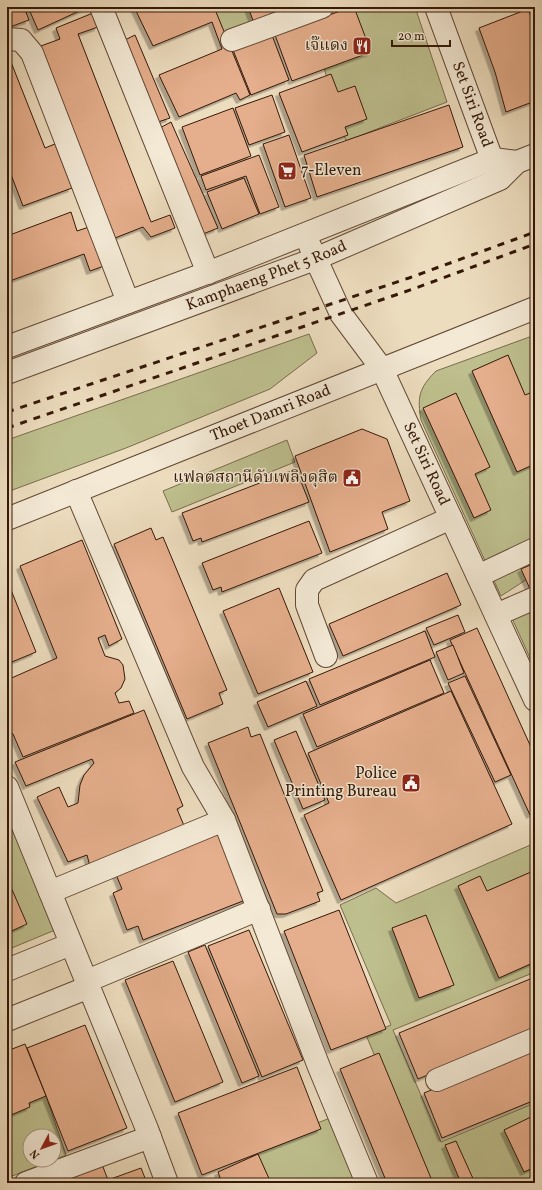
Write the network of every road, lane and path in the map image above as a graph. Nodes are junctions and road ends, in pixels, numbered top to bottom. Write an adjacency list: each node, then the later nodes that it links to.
1 (101, 7): 10 (street)
2 (322, 7): 5 (street)
3 (436, 7): 7 (street, Set Siri Road)
4 (7, 39): 11 (street)
5 (232, 40)
6 (526, 158): 7 (street, Kamphaeng Phet 5 Road)
7 (496, 169): 8 (street, Kamphaeng Phet 5 Road); 9 (street, Kamphaeng Phet 5 Road)
8 (306, 235): 9 (street, Set Siri Road); 10 (street, Kamphaeng Phet 5 Road)
9 (315, 260): 14 (street, Set Siri Road); 15 (street, Kamphaeng Phet 5 Road)
10 (208, 273): 11 (street, Kamphaeng Phet 5 Road)
11 (128, 302): 13 (street, Kamphaeng Phet 5 Road)
12 (535, 308): 14 (street, Thoet Damri Road)
13 (7, 347)
14 (382, 369): 16 (street, Thoet Damri Road); 17 (street, Set Siri Road)
15 (7, 373)
16 (76, 491): 18 (street, Thoet Damri Road); 26 (street)
17 (451, 518): 20 (street, Set Siri Road); 23 (street)
18 (7, 519)
19 (535, 549): 20 (street)
20 (478, 576): 22 (street, Set Siri Road)
21 (535, 598): 22 (street)
22 (496, 615): 24 (street, Set Siri Road)
23 (326, 656)
24 (535, 700)
25 (7, 787): 27 (street)
26 (224, 820): 27 (street); 28 (street)
27 (50, 892): 29 (street)
28 (259, 909): 31 (street); 38 (street)
29 (71, 944): 30 (street); 31 (street)
30 (7, 970)
31 (88, 984): 32 (street); 35 (street)
32 (7, 1020)
33 (535, 1038): 34 (street)
34 (437, 1080)
35 (150, 1137): 36 (street); 37 (street)
36 (26, 1183)
37 (167, 1183)
38 (367, 1183)

